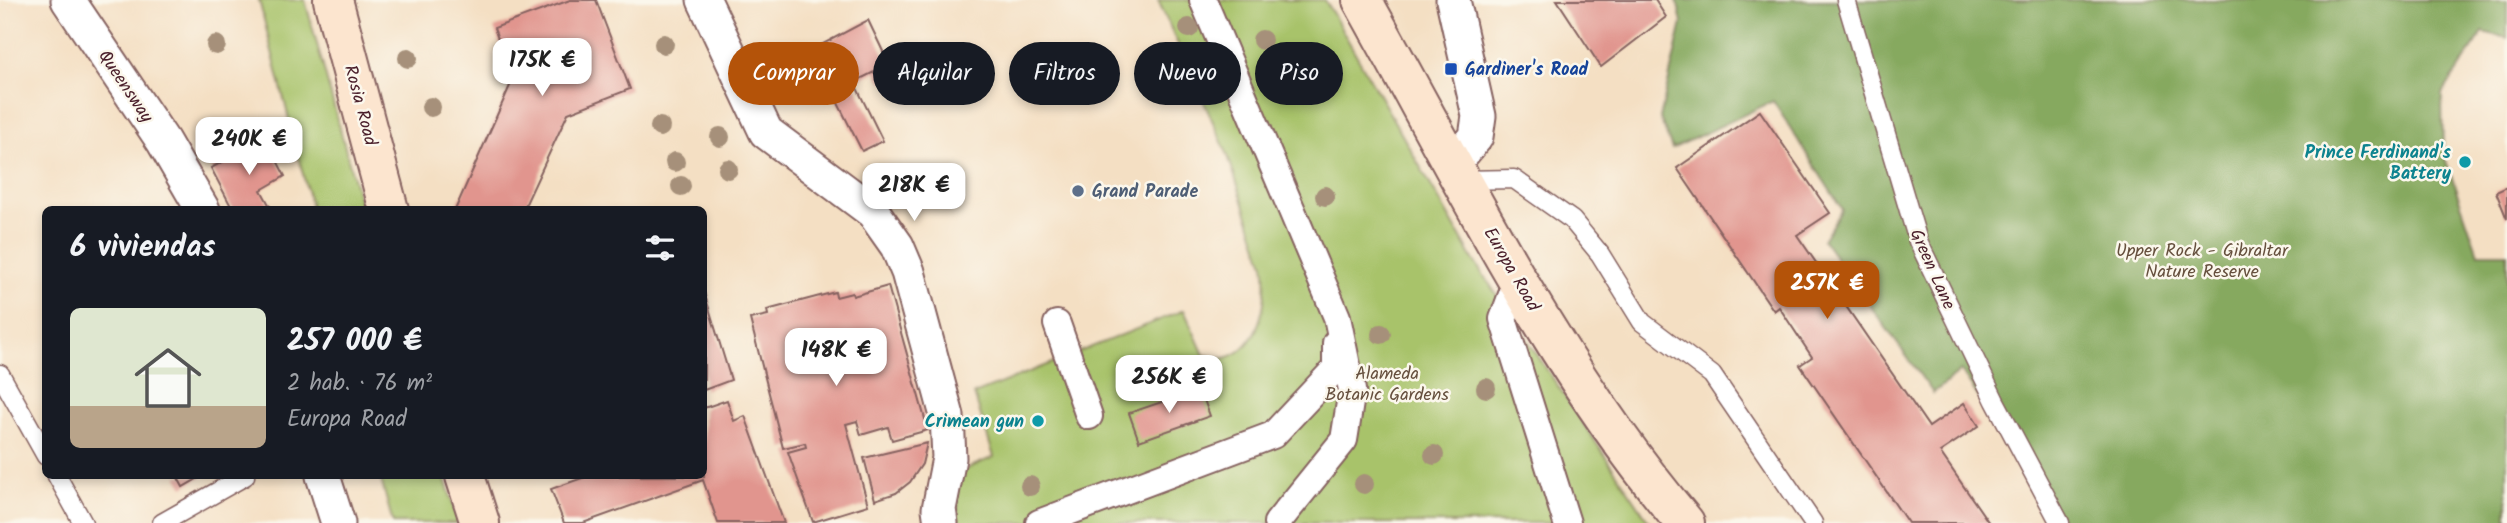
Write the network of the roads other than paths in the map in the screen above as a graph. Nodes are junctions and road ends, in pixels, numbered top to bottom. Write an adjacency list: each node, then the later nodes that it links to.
1 (68, 0): 9 (street, Queensway)
2 (333, 0): 10 (main road, Rosia Road)
3 (704, 0): 22 (street)
4 (1203, 0): 12 (street)
5 (1362, 0): 8 (main road, Europa Road)
6 (1453, 0): 8 (street)
7 (1846, 0): 32 (lane, Green Lane)
8 (1458, 172): 11 (main road, Europa Road); 31 (lane)
9 (201, 206)
10 (388, 206)
11 (1517, 281): 29 (street); 30 (main road, Europa Road)
12 (1336, 317): 27 (street); 28 (street)
13 (1057, 324): 15 (street)
14 (0, 374): 16 (lane)
15 (1089, 416)
16 (42, 449)
17 (59, 479): 23 (lane)
18 (241, 479): 21 (lane)
19 (324, 479): 25 (street)
20 (466, 479): 26 (main road)
21 (189, 516): 24 (lane)
22 (935, 518)
23 (83, 523)
24 (162, 523)
25 (338, 523)
26 (480, 523)
27 (1039, 523)
28 (1277, 523)
29 (1567, 523)
30 (1685, 523)
31 (1812, 523)
32 (2060, 523)

